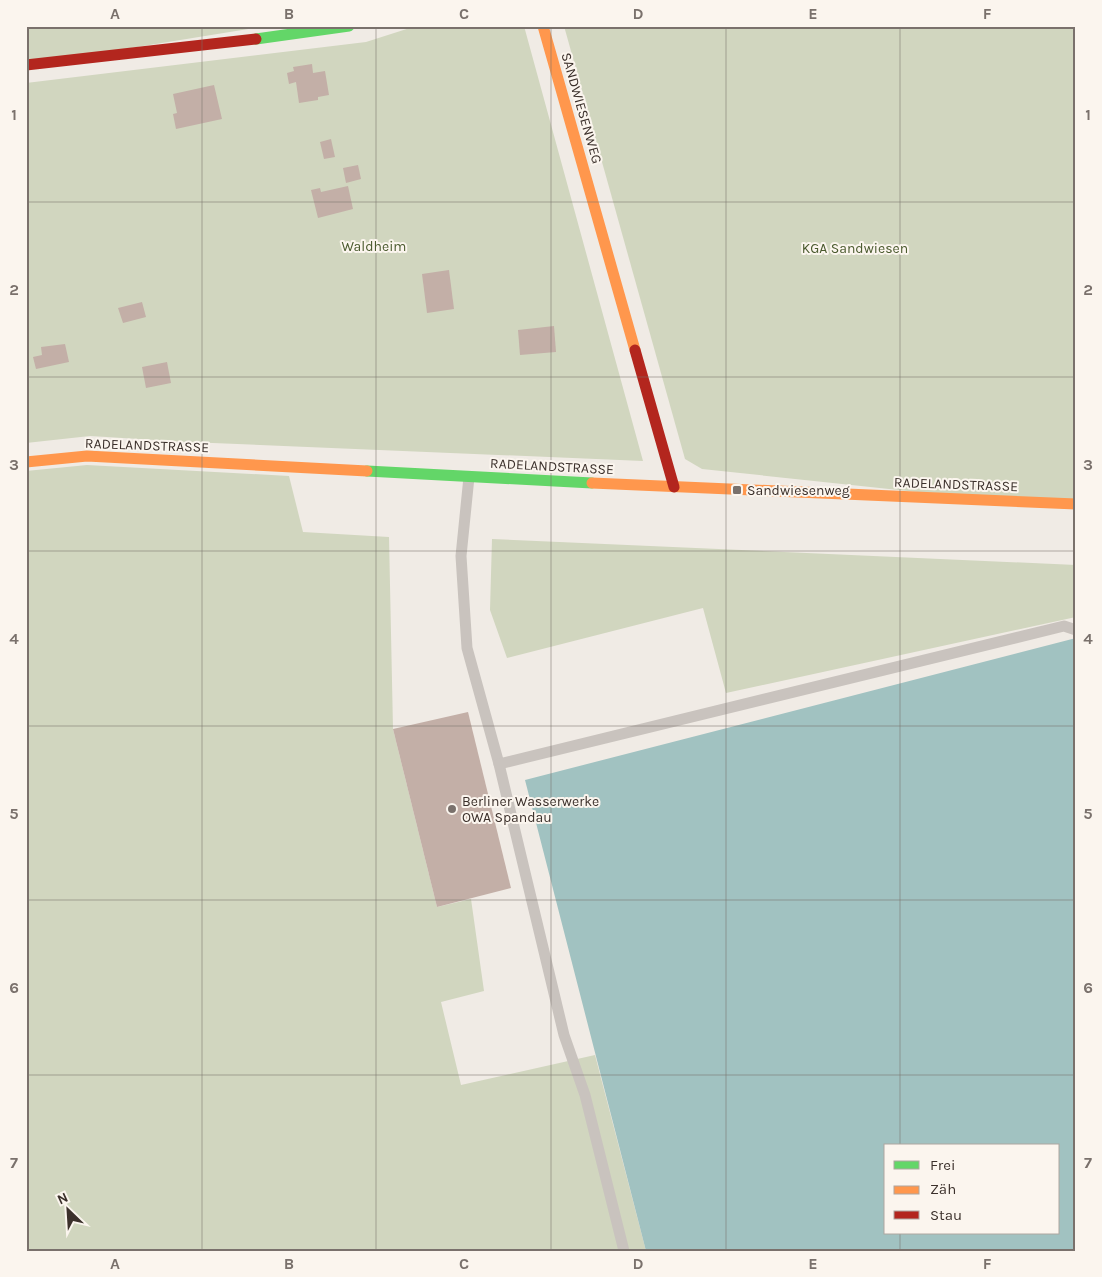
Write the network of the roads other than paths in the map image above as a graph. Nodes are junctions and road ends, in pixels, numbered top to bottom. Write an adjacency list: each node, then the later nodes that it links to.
1 (349, 26): 3 (street)
2 (543, 26): 6 (street, SANDWIESENWEG)
3 (26, 65)
4 (26, 462): 5 (street, RADELANDSTRASSE)
5 (469, 477): 6 (street, RADELANDSTRASSE); 9 (lane)
6 (674, 487): 7 (street, RADELANDSTRASSE)
7 (1076, 504)
8 (1076, 630): 9 (lane)
9 (499, 764): 10 (lane)
10 (624, 1251)

